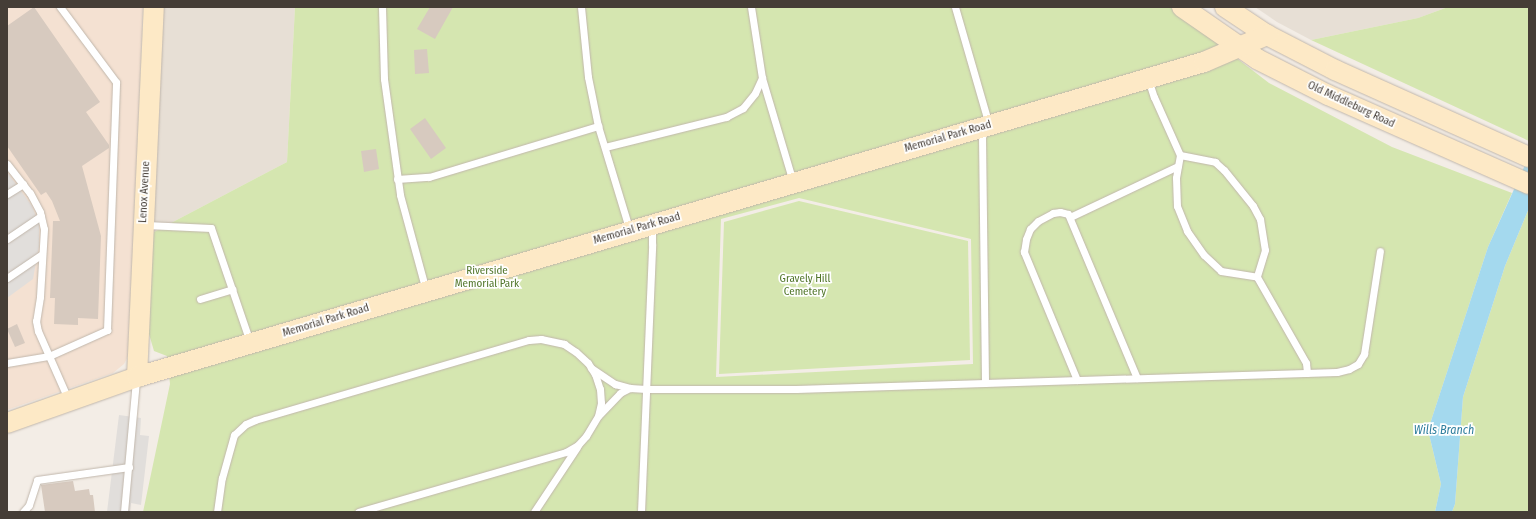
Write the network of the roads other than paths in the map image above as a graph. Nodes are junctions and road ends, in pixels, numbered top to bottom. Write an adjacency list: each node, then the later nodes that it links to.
1 (60, 7): 40 (lane)
2 (154, 7): 29 (street, Lenox Avenue)
3 (382, 7): 22 (lane)
4 (581, 7): 13 (lane)
5 (751, 7): 11 (lane)
6 (955, 7): 14 (lane)
7 (1182, 7): 10 (street, Old Middleburg Road)
8 (1225, 7): 9 (street)
9 (1266, 35): 10 (street, Memorial Park Road); 15 (street)
10 (1239, 46): 12 (street, Memorial Park Road); 19 (street, Old Middleburg Road)
11 (762, 78): 16 (lane); 23 (lane)
12 (1148, 79): 14 (street, Memorial Park Road); 17 (lane)
13 (598, 126): 16 (lane); 22 (lane)
14 (984, 127): 23 (street, Memorial Park Road); 47 (lane)
15 (1479, 135): 18 (street); 19 (street)
16 (605, 147): 30 (lane)
17 (1180, 156): 21 (lane); 34 (lane)
18 (1529, 157)
19 (1471, 159): 25 (street, Old Middleburg Road)
20 (7, 164): 24 (lane)
21 (1178, 166): 28 (lane); 34 (lane)
22 (397, 179): 37 (lane)
23 (793, 182): 30 (street, Memorial Park Road)
24 (23, 184): 26 (lane); 27 (lane)
25 (1529, 184)
26 (7, 194)
27 (41, 216): 31 (lane); 33 (lane)
28 (1070, 217): 45 (lane); 46 (lane)
29 (144, 225): 36 (lane); 44 (street, Lenox Avenue)
30 (639, 228): 37 (street, Memorial Park Road); 49 (lane)
31 (7, 239)
32 (1380, 251): 43 (lane)
33 (42, 254): 35 (lane); 40 (lane)
34 (1257, 277): 43 (lane)
35 (7, 278)
36 (232, 289): 38 (lane); 39 (lane)
37 (426, 291): 39 (street, Memorial Park Road)
38 (200, 299)
39 (250, 343): 44 (street, Memorial Park Road)
40 (49, 356): 41 (lane); 50 (lane)
41 (7, 362)
42 (591, 368): 48 (lane); 51 (lane); 57 (lane)
43 (1307, 373): 45 (lane)
44 (137, 377): 50 (street, Memorial Park Road); 54 (lane)
45 (1137, 378): 46 (lane)
46 (1077, 380): 47 (lane)
47 (985, 383): 49 (lane)
48 (630, 388): 49 (lane); 51 (lane)
49 (646, 389): 60 (lane)
50 (69, 401): 52 (street, Memorial Park Road)
51 (598, 416): 53 (lane)
52 (7, 423)
53 (578, 445): 58 (lane); 59 (lane)
54 (129, 467): 55 (lane); 56 (lane)
55 (23, 512)
56 (124, 512)
57 (217, 512)
58 (358, 512)
59 (534, 512)
60 (642, 512)

